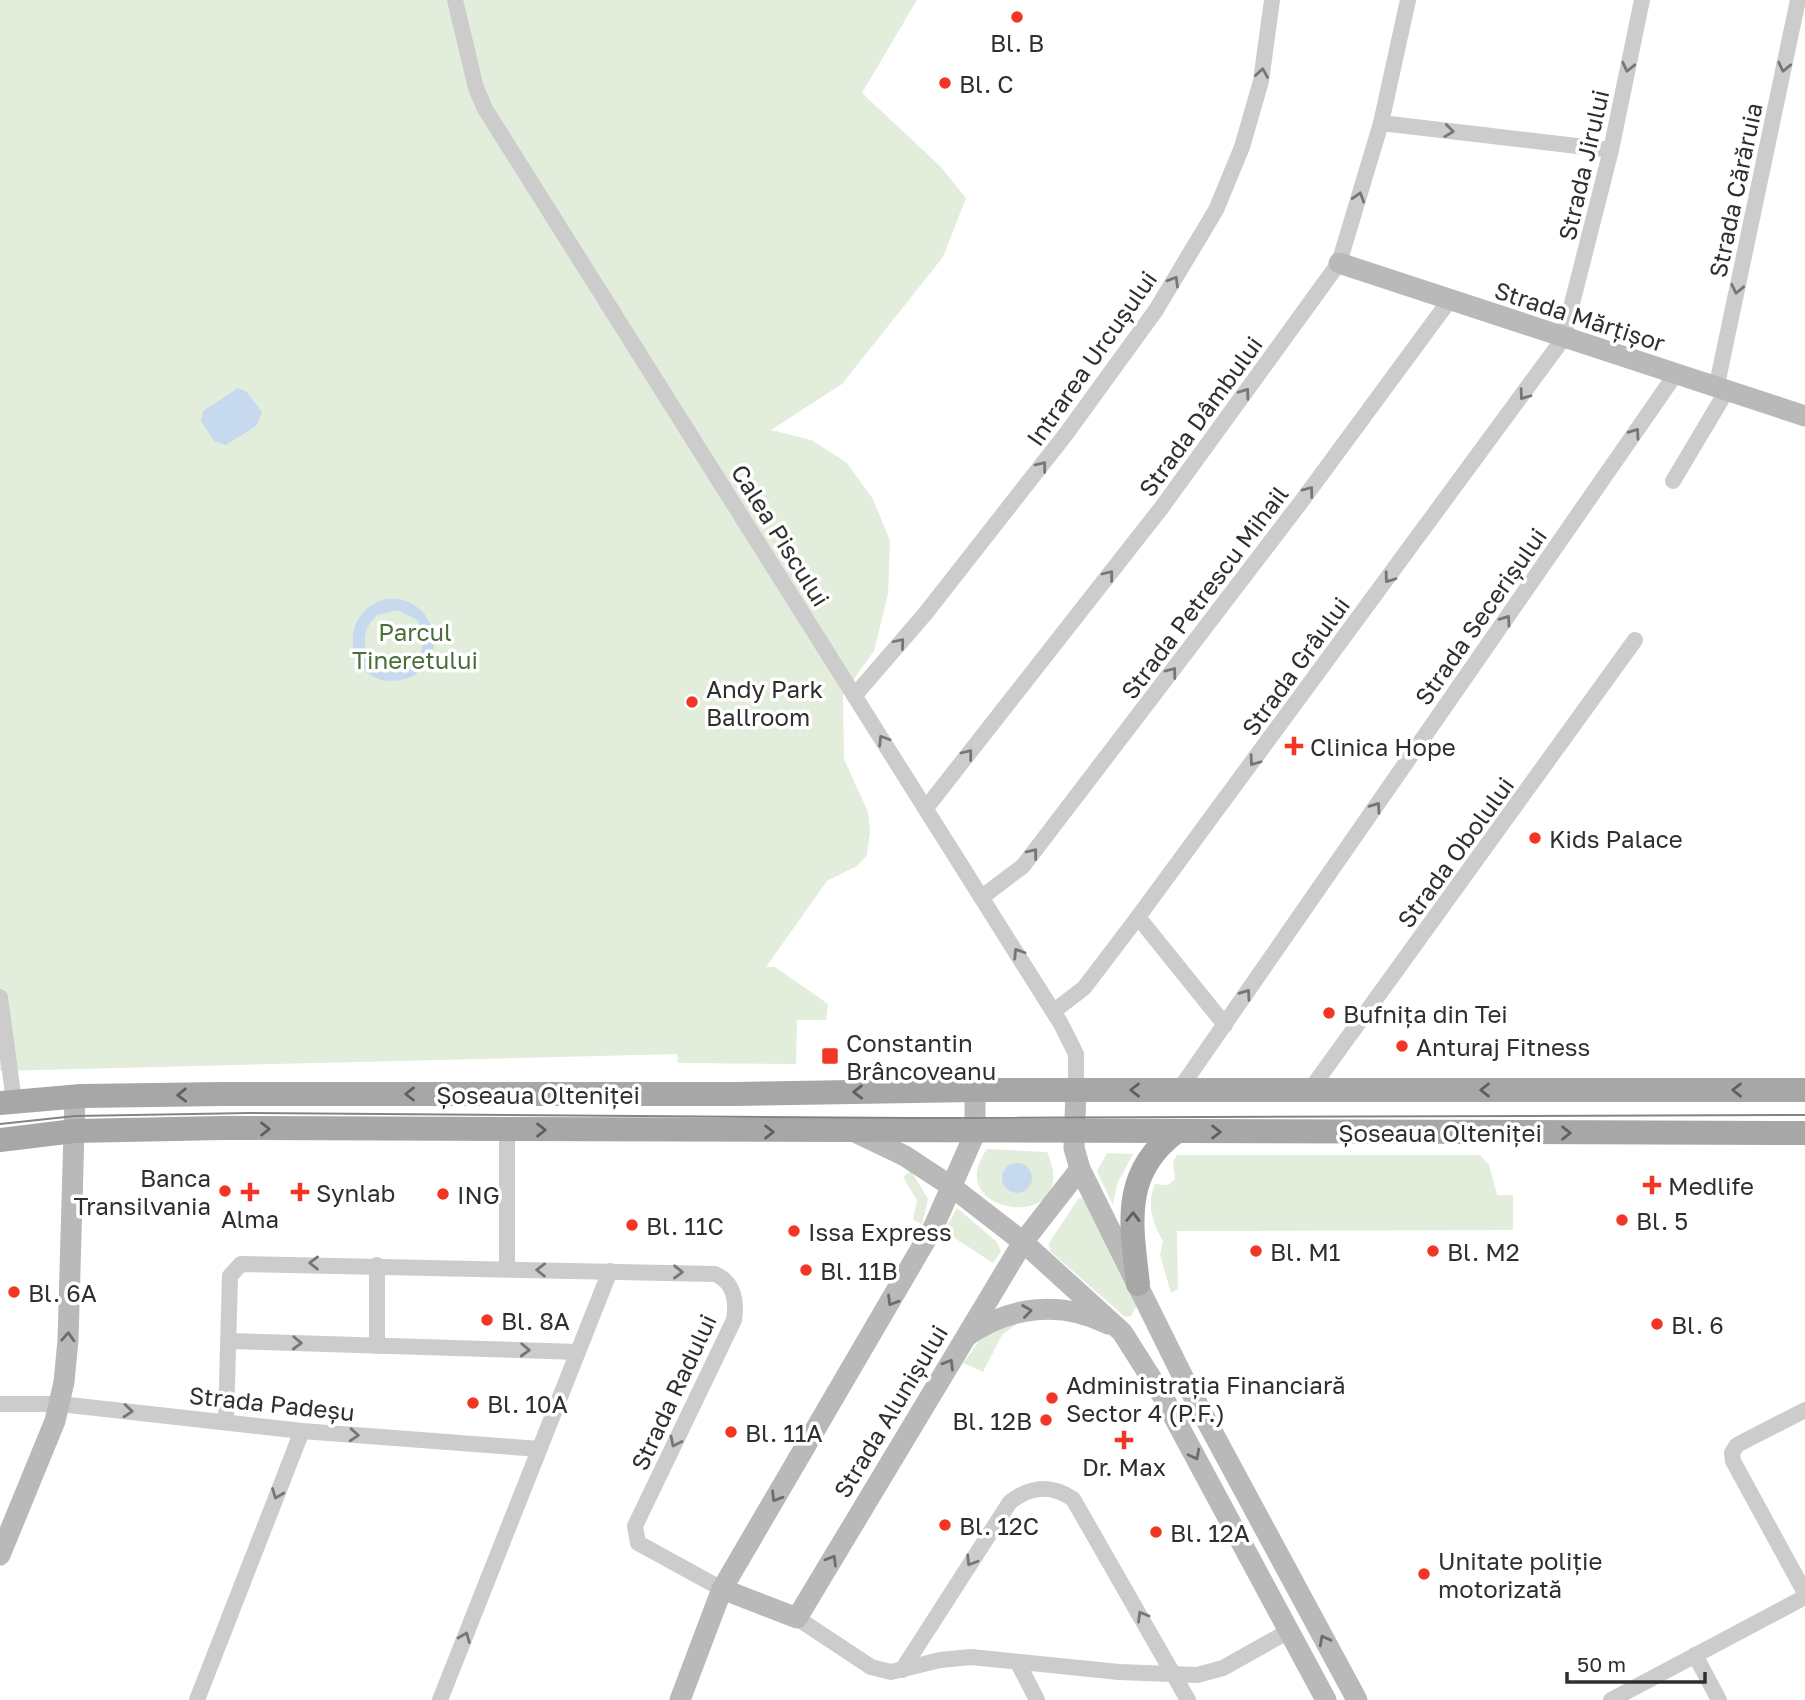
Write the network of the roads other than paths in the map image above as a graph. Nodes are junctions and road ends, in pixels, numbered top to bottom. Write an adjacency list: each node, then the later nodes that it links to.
1 (455, 0): 16 (street, Calea Piscului)
2 (1272, 0): 16 (street, Intrarea Urcușului, one-way to 2)
3 (1408, 0): 6 (street, Strada Dâmbului)
4 (1642, 0): 7 (street, Strada Jirului, one-way to 7)
5 (1798, 0): 12 (street, Strada Cărăruia, one-way to 12)
6 (1381, 123): 7 (street, one-way to 7); 8 (street, Strada Dâmbului, one-way to 6)
7 (1611, 150): 10 (street, Strada Jirului)
8 (1339, 263): 9 (street, Strada Mărțișor); 17 (street, Strada Dâmbului, one-way to 8)
9 (1449, 301): 10 (street, Strada Mărțișor); 18 (street, Strada Petrescu Mihail, one-way to 9)
10 (1563, 339): 11 (street, Strada Mărțișor); 19 (street, Strada Grâului, one-way to 19)
11 (1675, 375): 12 (street, Strada Mărțișor); 22 (street, Strada Secerișului, one-way to 11)
12 (1721, 390): 13 (street, Strada Mărțișor); 14 (street, Strada Cărăruia)
13 (1805, 416)
14 (1673, 481)
15 (1635, 640): 26 (street, Strada Obolului)
16 (855, 695): 17 (street, Calea Piscului, one-way to 16)
17 (926, 808): 18 (street, Calea Piscului)
18 (982, 897): 21 (street, Calea Piscului, one-way to 18)
19 (1138, 917): 21 (street, Strada Grâului); 22 (street)
20 (0, 997): 29 (street)
21 (1054, 1011): 24 (street, Calea Piscului)
22 (1225, 1025): 25 (street, Strada Secerișului)
23 (975, 1090): 24 (main road, Șoseaua Olteniței); 28 (main road, Șoseaua Olteniței, one-way to 28); 35 (street)
24 (1076, 1090): 25 (main road, Șoseaua Olteniței, one-way to 24); 33 (street)
25 (1179, 1090): 26 (main road, Șoseaua Olteniței)
26 (1310, 1090): 27 (main road, Șoseaua Olteniței, one-way to 26)
27 (1805, 1090)
28 (75, 1097): 29 (main road, Șoseaua Olteniței); 31 (street)
29 (7, 1102)
30 (507, 1130): 31 (main road, Șoseaua Olteniței, one-way to 30); 32 (main road, Șoseaua Olteniței, one-way to 32); 42 (street)
31 (74, 1131): 37 (main road, Șoseaua Olteniței); 51 (street, one-way to 31)
32 (855, 1132): 35 (main road, Șoseaua Olteniței); 39 (street)
33 (1074, 1132): 34 (main road, Șoseaua Olteniței); 35 (main road, Șoseaua Olteniței); 38 (street)
34 (1176, 1132): 36 (main road, Șoseaua Olteniței, one-way to 36); 44 (main road, one-way to 34)
35 (975, 1133): 39 (street)
36 (1805, 1133)
37 (0, 1140)
38 (1080, 1169): 40 (street, Strada Alunișului); 44 (street)
39 (952, 1187): 40 (street); 57 (street, one-way to 57)
40 (1023, 1242): 45 (street); 46 (street, Strada Alunișului)
41 (377, 1265): 42 (street, Strada Radului); 47 (street, Strada Radului, one-way to 47); 48 (street)
42 (507, 1269): 43 (street, Strada Radului, one-way to 42)
43 (610, 1271): 49 (street); 57 (street, Strada Radului, one-way to 57)
44 (1138, 1284): 71 (street, one-way to 44)
45 (1122, 1332): 46 (street, one-way to 45); 60 (street, one-way to 60)
46 (965, 1337): 59 (street, Strada Alunișului, one-way to 46)
47 (229, 1341): 48 (street, one-way to 48); 53 (street)
48 (377, 1346): 49 (street, one-way to 49)
49 (578, 1352): 55 (street)
50 (0, 1404): 51 (street, Strada Padeșu)
51 (60, 1404): 53 (street, Strada Padeșu, one-way to 53); 56 (street)
52 (1805, 1410): 58 (street)
53 (226, 1420): 54 (street, Strada Padeșu)
54 (302, 1431): 55 (street, Strada Padeșu, one-way to 55); 65 (street, one-way to 65)
55 (539, 1449): 66 (street, one-way to 55)
56 (0, 1555)
57 (722, 1589): 59 (street); 67 (street)
58 (1805, 1595): 61 (street)
59 (797, 1618): 63 (street)
60 (1289, 1631): 64 (street); 70 (street)
61 (1695, 1655): 72 (street); 73 (street)
62 (1018, 1663): 63 (street); 64 (street); 68 (street)
63 (902, 1670): 64 (street, one-way to 63)
64 (1176, 1675): 69 (street)
65 (197, 1700)
66 (440, 1700)
67 (680, 1700)
68 (1037, 1700)
69 (1188, 1700)
70 (1326, 1700)
71 (1357, 1700)
72 (1611, 1700)
73 (1719, 1700)

